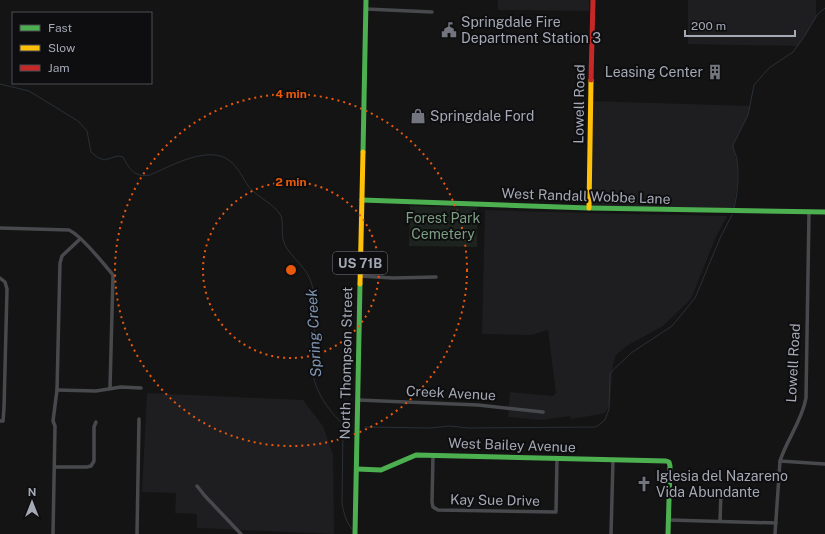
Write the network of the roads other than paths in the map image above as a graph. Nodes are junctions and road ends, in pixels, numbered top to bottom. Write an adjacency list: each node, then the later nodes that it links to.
1 (366, 0): 3 (street, North Thompson Street / US 71B)
2 (592, 0): 6 (street, Lowell Road)
3 (366, 9): 4 (street); 5 (street, North Thompson Street / US 71B)
4 (432, 12)
5 (362, 200): 6 (street, West Randall Wobbe Lane); 11 (street, North Thompson Street / US 71B)
6 (589, 208): 7 (street, West Randall Wobbe Lane)
7 (809, 212): 8 (street, West Randall Wobbe Lane); 29 (street, Lowell Road)
8 (825, 212)
9 (0, 228): 10 (street)
10 (80, 239): 18 (street); 20 (street)
11 (360, 276): 12 (street); 21 (street, North Thompson Street / US 71B)
12 (436, 277)
13 (0, 278): 15 (street)
14 (0, 323): 15 (street)
15 (6, 324): 17 (street)
16 (0, 370): 17 (street)
17 (5, 370): 24 (street)
18 (110, 388): 19 (street); 20 (street)
19 (141, 388)
20 (57, 390): 31 (street)
21 (358, 400): 22 (street, Creek Avenue); 32 (street, North Thompson Street / US 71B)
22 (543, 412)
23 (139, 419): 39 (street)
24 (2, 421)
25 (96, 422): 31 (street)
26 (433, 455): 27 (street, West Bailey Avenue); 27 (street, Kay Sue Drive); 32 (street, West Bailey Avenue)
27 (557, 458): 28 (street, West Bailey Avenue)
28 (612, 460): 35 (street, West Bailey Avenue); 42 (street)
29 (780, 461): 30 (street); 37 (street, Lowell Road)
30 (825, 464)
31 (55, 466): 38 (street)
32 (357, 469): 41 (street, North Thompson Street / US 71B)
33 (197, 486): 40 (street)
34 (721, 493): 36 (street)
35 (669, 520): 36 (street); 43 (street)
36 (720, 521): 37 (street)
37 (776, 523): 44 (street, Lowell Road)
38 (53, 534)
39 (137, 534)
40 (241, 534)
41 (355, 534)
42 (611, 534)
43 (668, 534)
44 (775, 534)

